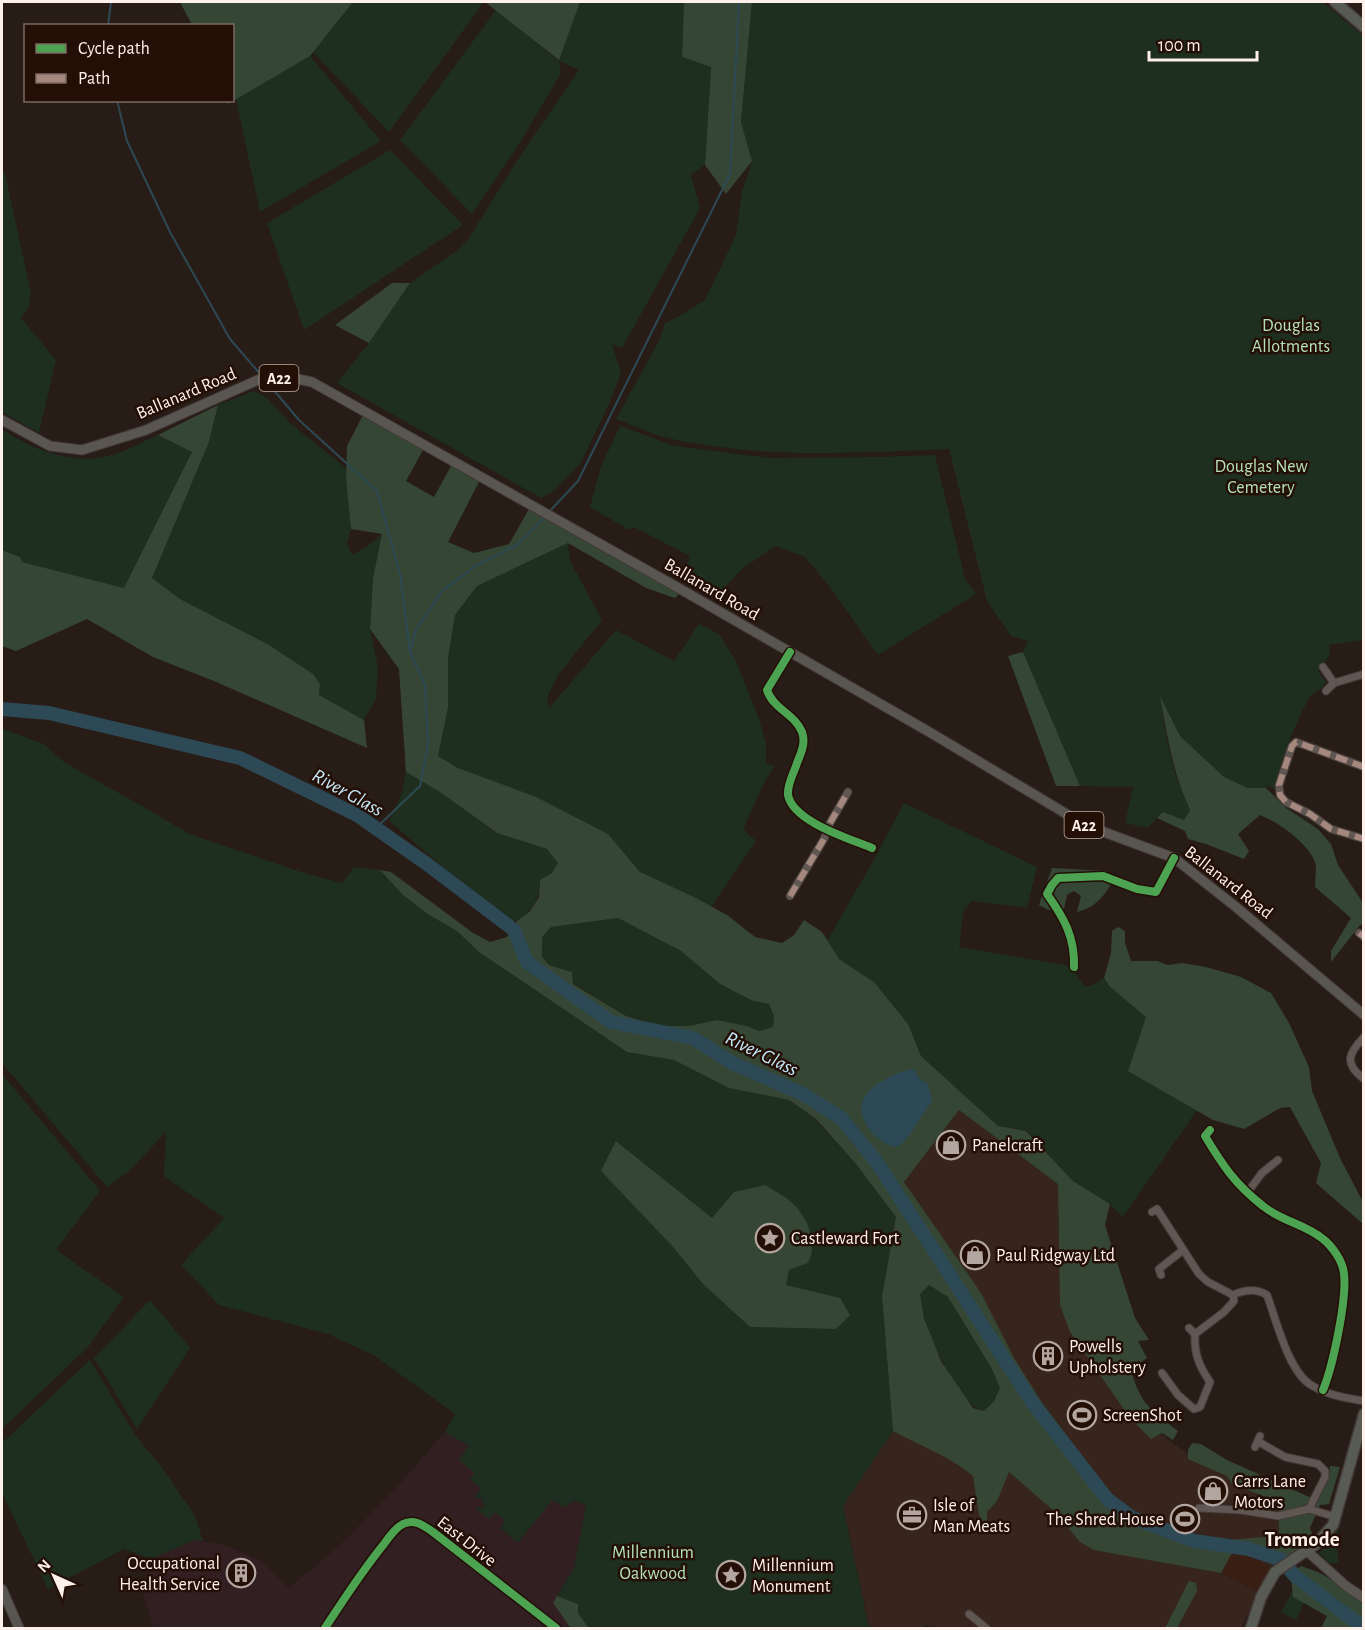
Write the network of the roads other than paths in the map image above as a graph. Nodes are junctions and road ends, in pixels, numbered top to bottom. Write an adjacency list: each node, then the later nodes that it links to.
1 (1335, 2): 2 (highway)
2 (1364, 27)
3 (2, 420): 4 (main road, Ballanard Road / A22)
4 (790, 652): 11 (street); 14 (main road, Ballanard Road / A22)
5 (1323, 667): 7 (street)
6 (1364, 674): 7 (street)
7 (1334, 683): 8 (street)
8 (1326, 691)
9 (1364, 767): 12 (street)
10 (848, 792): 11 (street)
11 (826, 831): 13 (street); 15 (street)
12 (1364, 839)
13 (872, 848)
14 (1174, 858): 16 (street); 17 (main road, Ballanard Road / A22)
15 (790, 896)
16 (1074, 967)
17 (1364, 1015)
18 (1364, 1036): 19 (street)
19 (1364, 1078)
20 (1210, 1130): 22 (street)
21 (1278, 1160): 22 (street)
22 (1247, 1193): 30 (street)
23 (1152, 1212): 24 (street)
24 (1183, 1250): 25 (street); 26 (street)
25 (1158, 1270)
26 (1233, 1295): 28 (street); 30 (street)
27 (1189, 1328): 28 (street)
28 (1195, 1334): 29 (street)
29 (1162, 1373)
30 (1323, 1390): 31 (street)
31 (1364, 1401)
32 (1364, 1414): 36 (highway)
33 (1258, 1442): 35 (street)
34 (1199, 1508): 35 (street)
35 (1309, 1509): 36 (street)
36 (1336, 1517): 37 (highway)
37 (1307, 1551): 39 (main road); 45 (highway)
38 (2, 1589): 41 (main road)
39 (1364, 1598)
40 (969, 1614): 44 (street)
41 (19, 1629)
42 (326, 1629): 43 (street, East Drive)
43 (556, 1629)
44 (986, 1629)
45 (1251, 1629)

